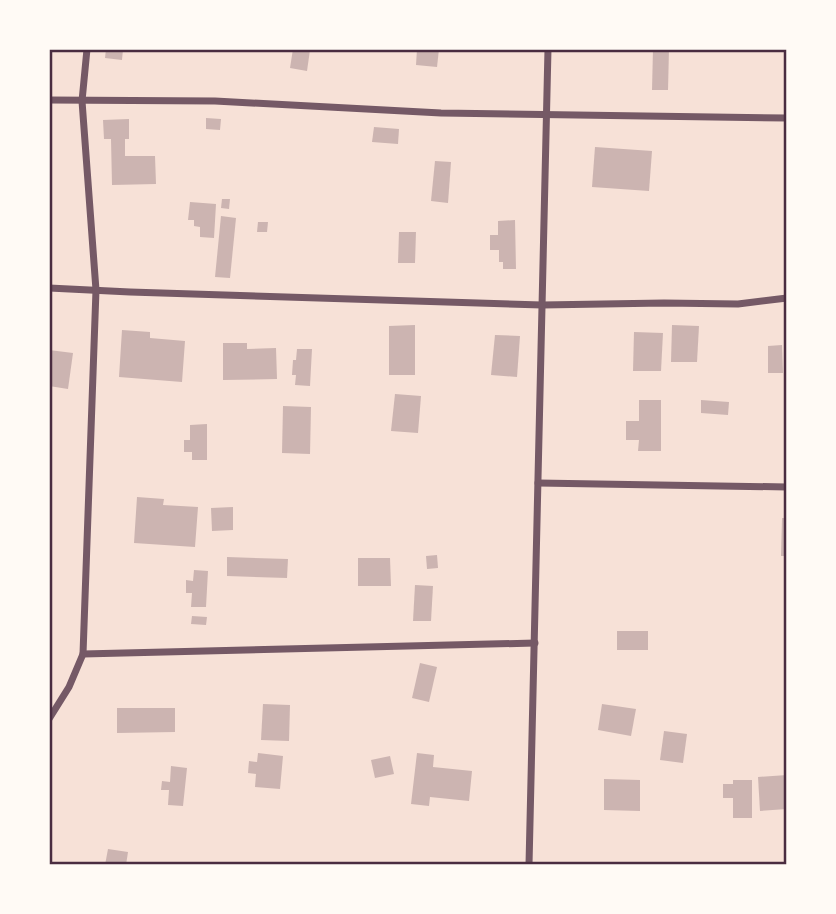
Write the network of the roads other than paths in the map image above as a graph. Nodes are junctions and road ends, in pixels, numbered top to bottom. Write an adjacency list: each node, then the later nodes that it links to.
1 (87, 49): 4 (street)
2 (548, 49): 5 (street)
3 (49, 100): 4 (street)
4 (82, 101): 5 (street); 8 (street)
5 (546, 113): 6 (street); 10 (street)
6 (787, 118)
7 (49, 288): 8 (street)
8 (96, 290): 10 (street); 14 (street)
9 (787, 298): 10 (street)
10 (542, 305): 11 (street)
11 (538, 483): 12 (street); 13 (street)
12 (787, 487)
13 (535, 643): 14 (street); 16 (street)
14 (83, 653): 15 (street)
15 (49, 719)
16 (529, 865)

